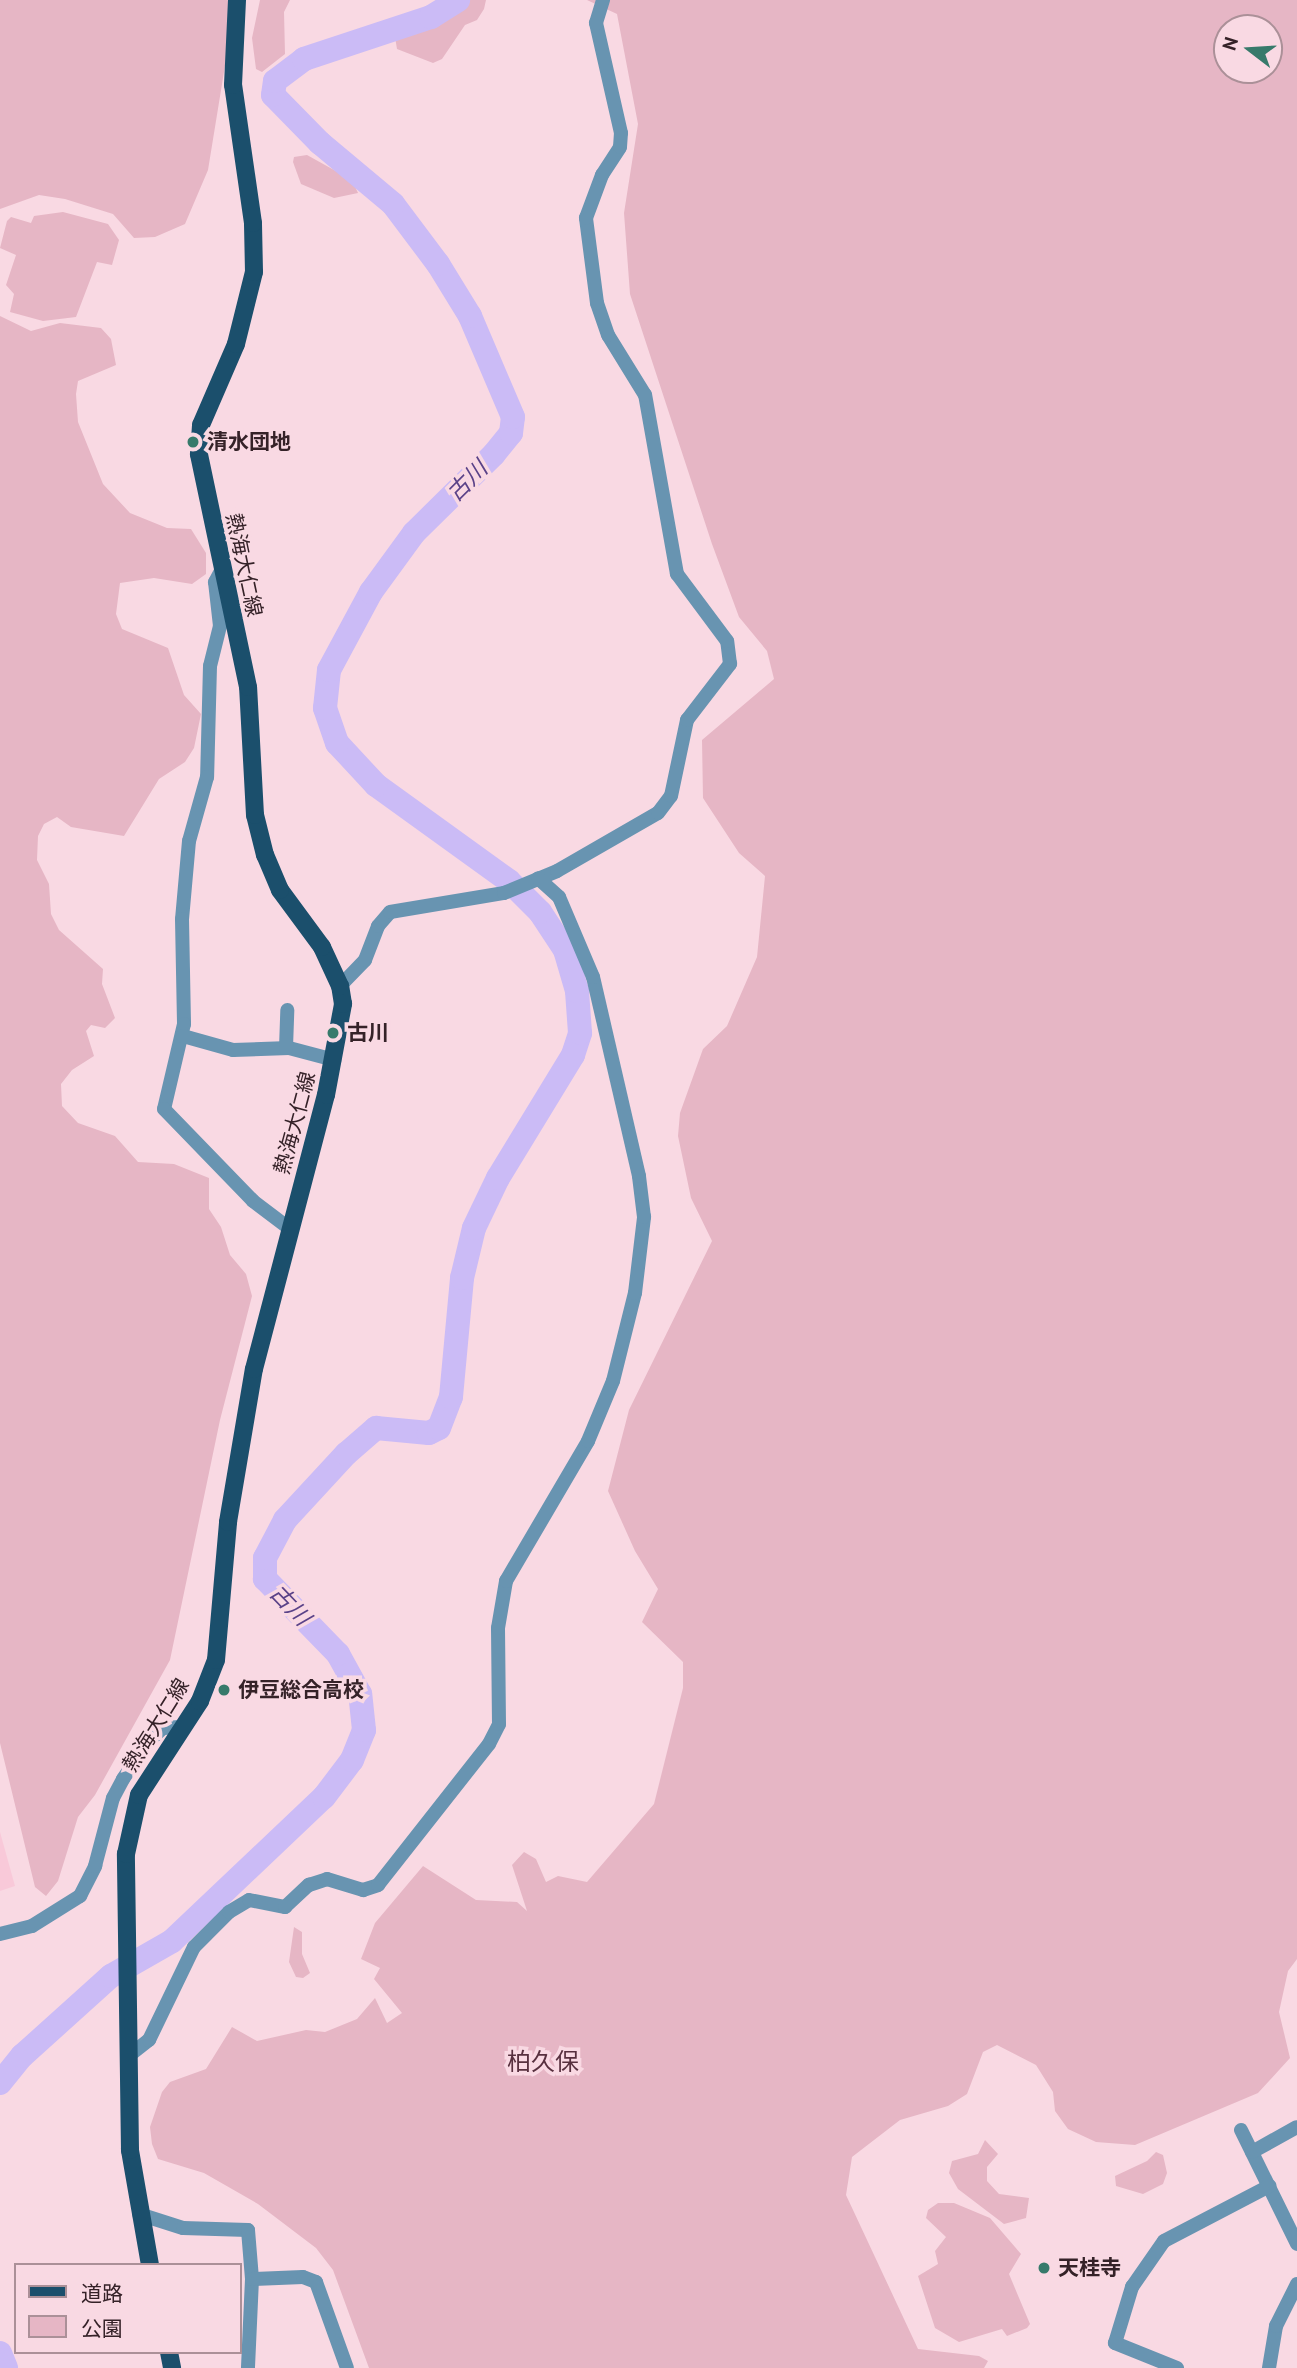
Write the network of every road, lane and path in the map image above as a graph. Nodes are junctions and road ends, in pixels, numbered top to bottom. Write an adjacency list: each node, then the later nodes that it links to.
1 (237, 0): 3 (main road, 熱海大仁線)
2 (603, 0): 4 (street)
3 (222, 569): 5 (main road, 熱海大仁線); 7 (street)
4 (538, 878): 5 (street); 13 (street)
5 (340, 986): 9 (main road, 熱海大仁線)
6 (287, 1010): 8 (street)
7 (183, 1036): 8 (street); 10 (street)
8 (286, 1048): 9 (street)
9 (334, 1060): 10 (main road, 熱海大仁線)
10 (290, 1229): 11 (main road, 熱海大仁線)
11 (180, 1727): 12 (street); 13 (main road, 熱海大仁線)
12 (0, 1934)
13 (131, 2054): 18 (main road, 熱海大仁線)
14 (1297, 2127): 16 (street)
15 (1241, 2130): 16 (street)
16 (1252, 2152): 17 (street)
17 (1269, 2186): 19 (street); 25 (street)
18 (138, 2214): 20 (main road, 熱海大仁線); 21 (street)
19 (1297, 2244)
20 (150, 2263)
21 (252, 2279): 23 (street); 24 (street)
22 (1297, 2284): 26 (street)
23 (248, 2368)
24 (347, 2368)
25 (1177, 2368)
26 (1269, 2368)

